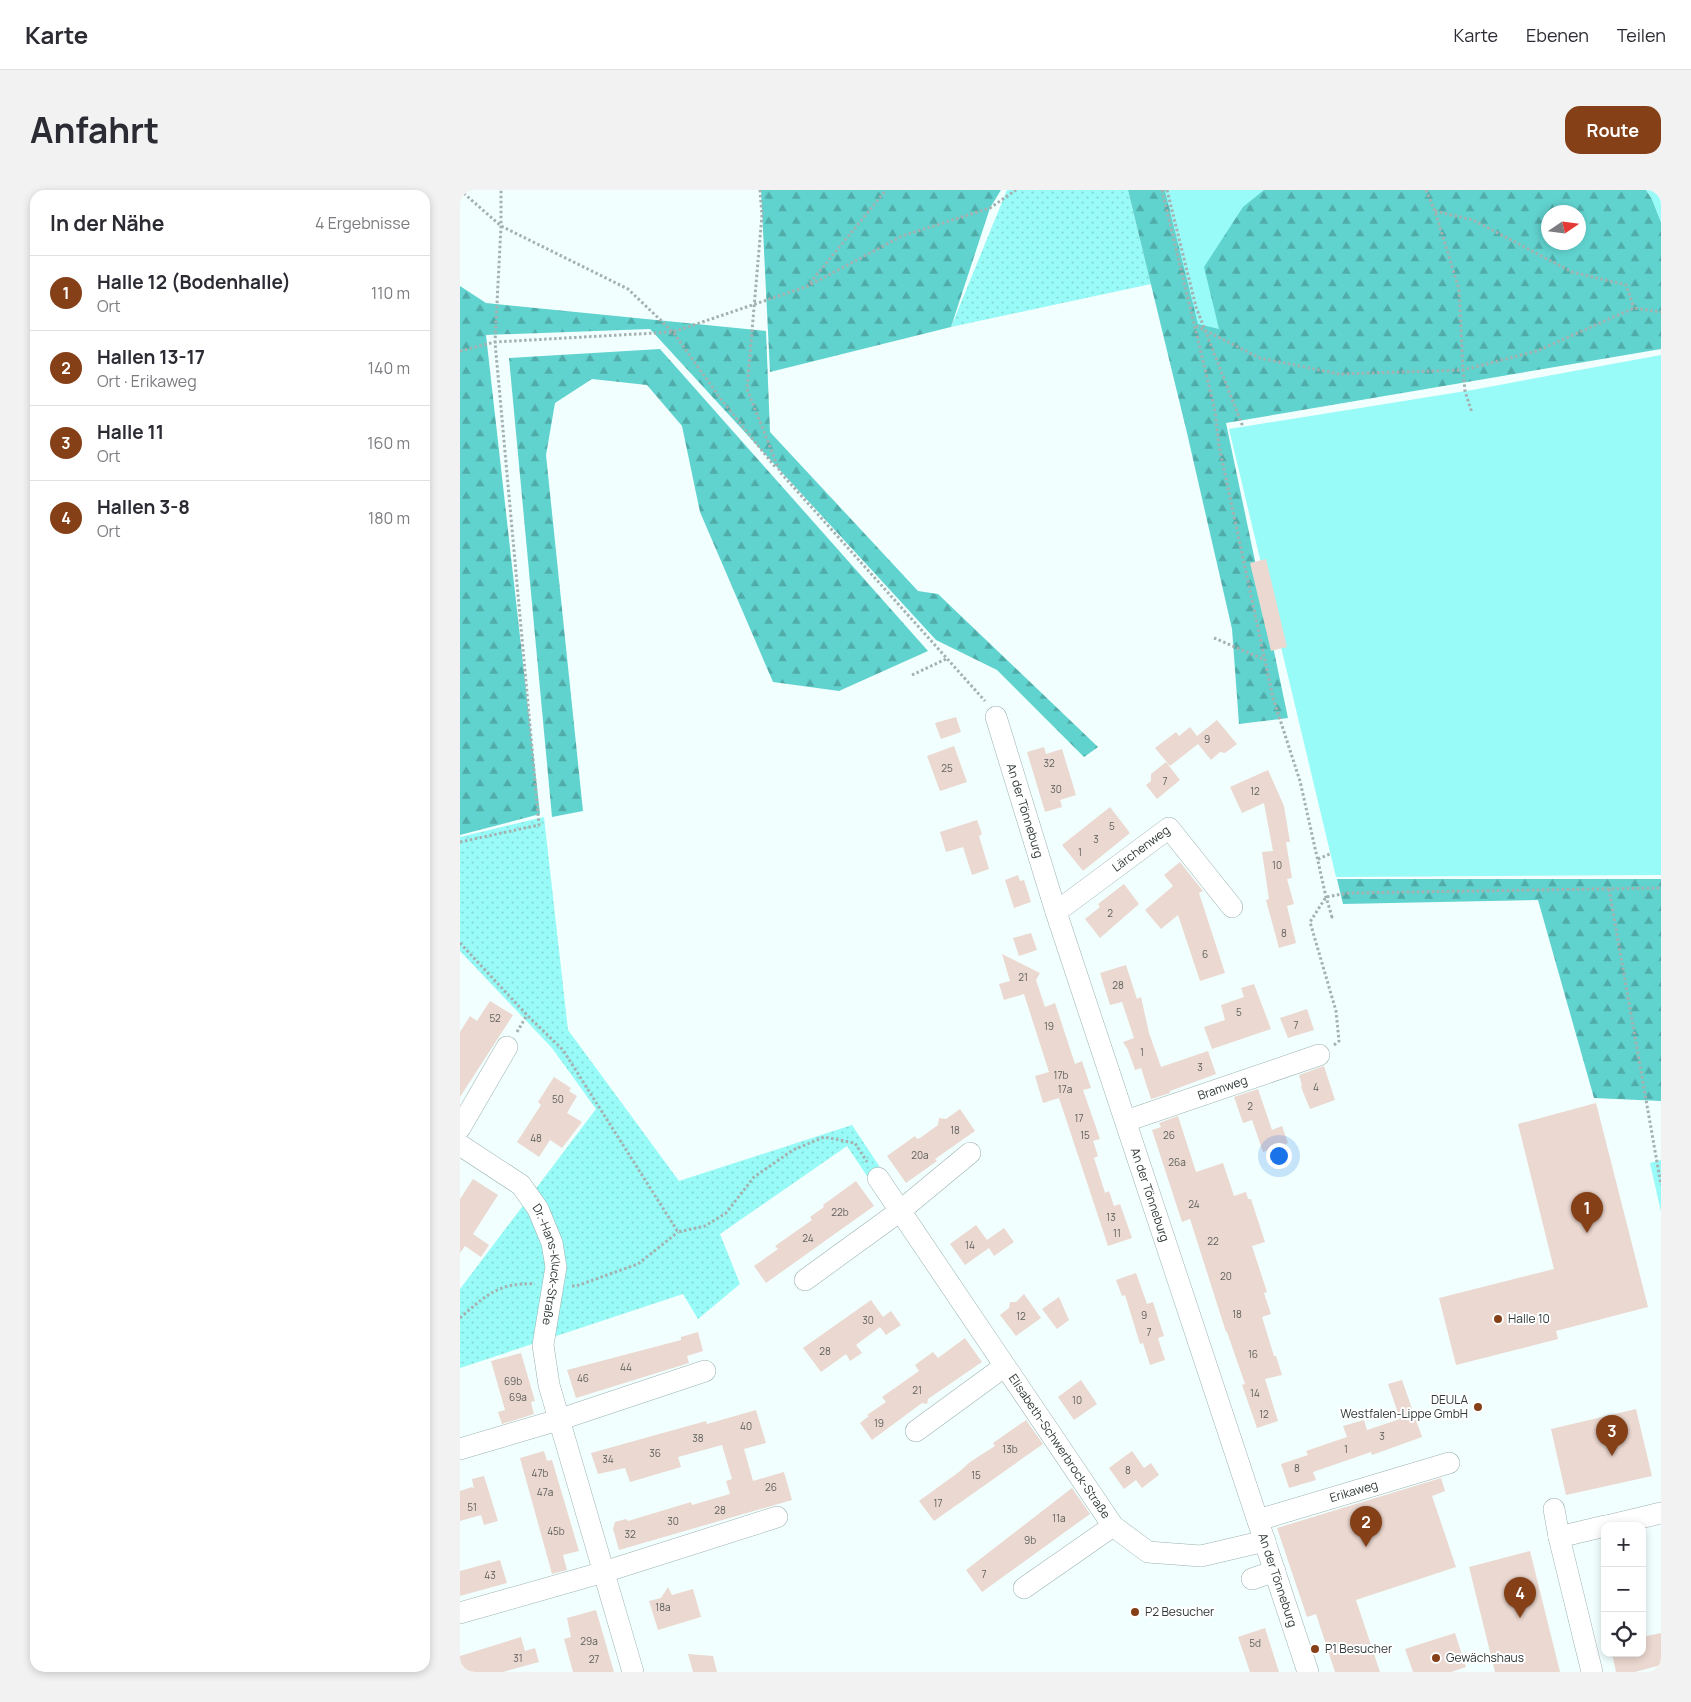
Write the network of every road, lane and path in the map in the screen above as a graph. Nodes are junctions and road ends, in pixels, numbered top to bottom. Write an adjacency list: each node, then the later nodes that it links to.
1 (460, 190): 10 (path)
2 (501, 190): 10 (path)
3 (760, 190): 12 (path)
4 (886, 190): 11 (path)
5 (1016, 190): 11 (path)
6 (1162, 190): 15 (path)
7 (1167, 190): 16 (path)
8 (1426, 190): 9 (path)
9 (1435, 211): 13 (path); 20 (path)
10 (501, 226): 17 (path); 18 (path)
11 (808, 286): 12 (path)
12 (753, 305): 17 (path); 23 (path)
13 (1634, 308): 14 (path); 20 (path)
14 (1661, 312)
15 (1195, 326): 16 (path); 26 (path)
16 (1205, 331): 20 (path); 22 (path)
17 (673, 332): 18 (path); 23 (path)
18 (495, 342): 19 (path); 29 (path)
19 (460, 351)
20 (1463, 370): 21 (path)
21 (1472, 413)
22 (1243, 426)
23 (780, 472): 25 (path)
24 (1214, 638): 26 (path)
25 (946, 659): 27 (path); 28 (path)
26 (1264, 660): 31 (path)
27 (912, 675)
28 (996, 717): 36 (street, An der Tönneburg)
29 (460, 842)
30 (1330, 854): 31 (path)
31 (1318, 859): 34 (path)
32 (1661, 888): 33 (path)
33 (1609, 889): 34 (path); 46 (path)
34 (1326, 897): 37 (path); 40 (path)
35 (1232, 908): 36 (street, Lärchenweg)
36 (1056, 912): 41 (street, An der Tönneburg)
37 (1332, 916)
38 (460, 943): 45 (path)
39 (507, 1047): 42 (street)
40 (1319, 1055): 41 (street, Bramweg)
41 (1126, 1121): 58 (street, An der Tönneburg)
42 (460, 1128)
43 (460, 1145): 51 (street, Dr.-Hans-Kluck-Straße)
44 (970, 1153): 47 (street)
45 (878, 1178): 47 (street, Elisabeth-Schwerbrock-Straße)
46 (1661, 1185)
47 (900, 1211): 48 (street); 49 (street, Elisabeth-Schwerbrock-Straße)
48 (806, 1280)
49 (1005, 1366): 52 (street, Elisabeth-Schwerbrock-Straße); 60 (street, Elisabeth-Schwerbrock-Straße)
50 (705, 1371): 51 (street)
51 (558, 1420): 53 (street); 65 (street, Dr.-Hans-Kluck-Straße)
52 (916, 1431)
53 (460, 1449)
54 (1449, 1463): 58 (street, Erikaweg)
55 (1554, 1509): 62 (street)
56 (1661, 1514): 59 (street)
57 (777, 1517): 65 (street)
58 (1258, 1520): 63 (street, An der Tönneburg)
59 (1624, 1522)
60 (1113, 1526): 63 (street, Elisabeth-Schwerbrock-Straße); 67 (street, Elisabeth-Schwerbrock-Straße)
61 (1601, 1527): 62 (street)
62 (1559, 1537): 71 (street)
63 (1265, 1541): 64 (street, An der Tönneburg)
64 (1275, 1570): 66 (street); 70 (street, An der Tönneburg)
65 (604, 1572): 68 (street); 69 (street, Dr.-Hans-Kluck-Straße)
66 (1252, 1579)
67 (1024, 1588)
68 (460, 1613)
69 (633, 1672)
70 (1308, 1672)
71 (1592, 1672)

